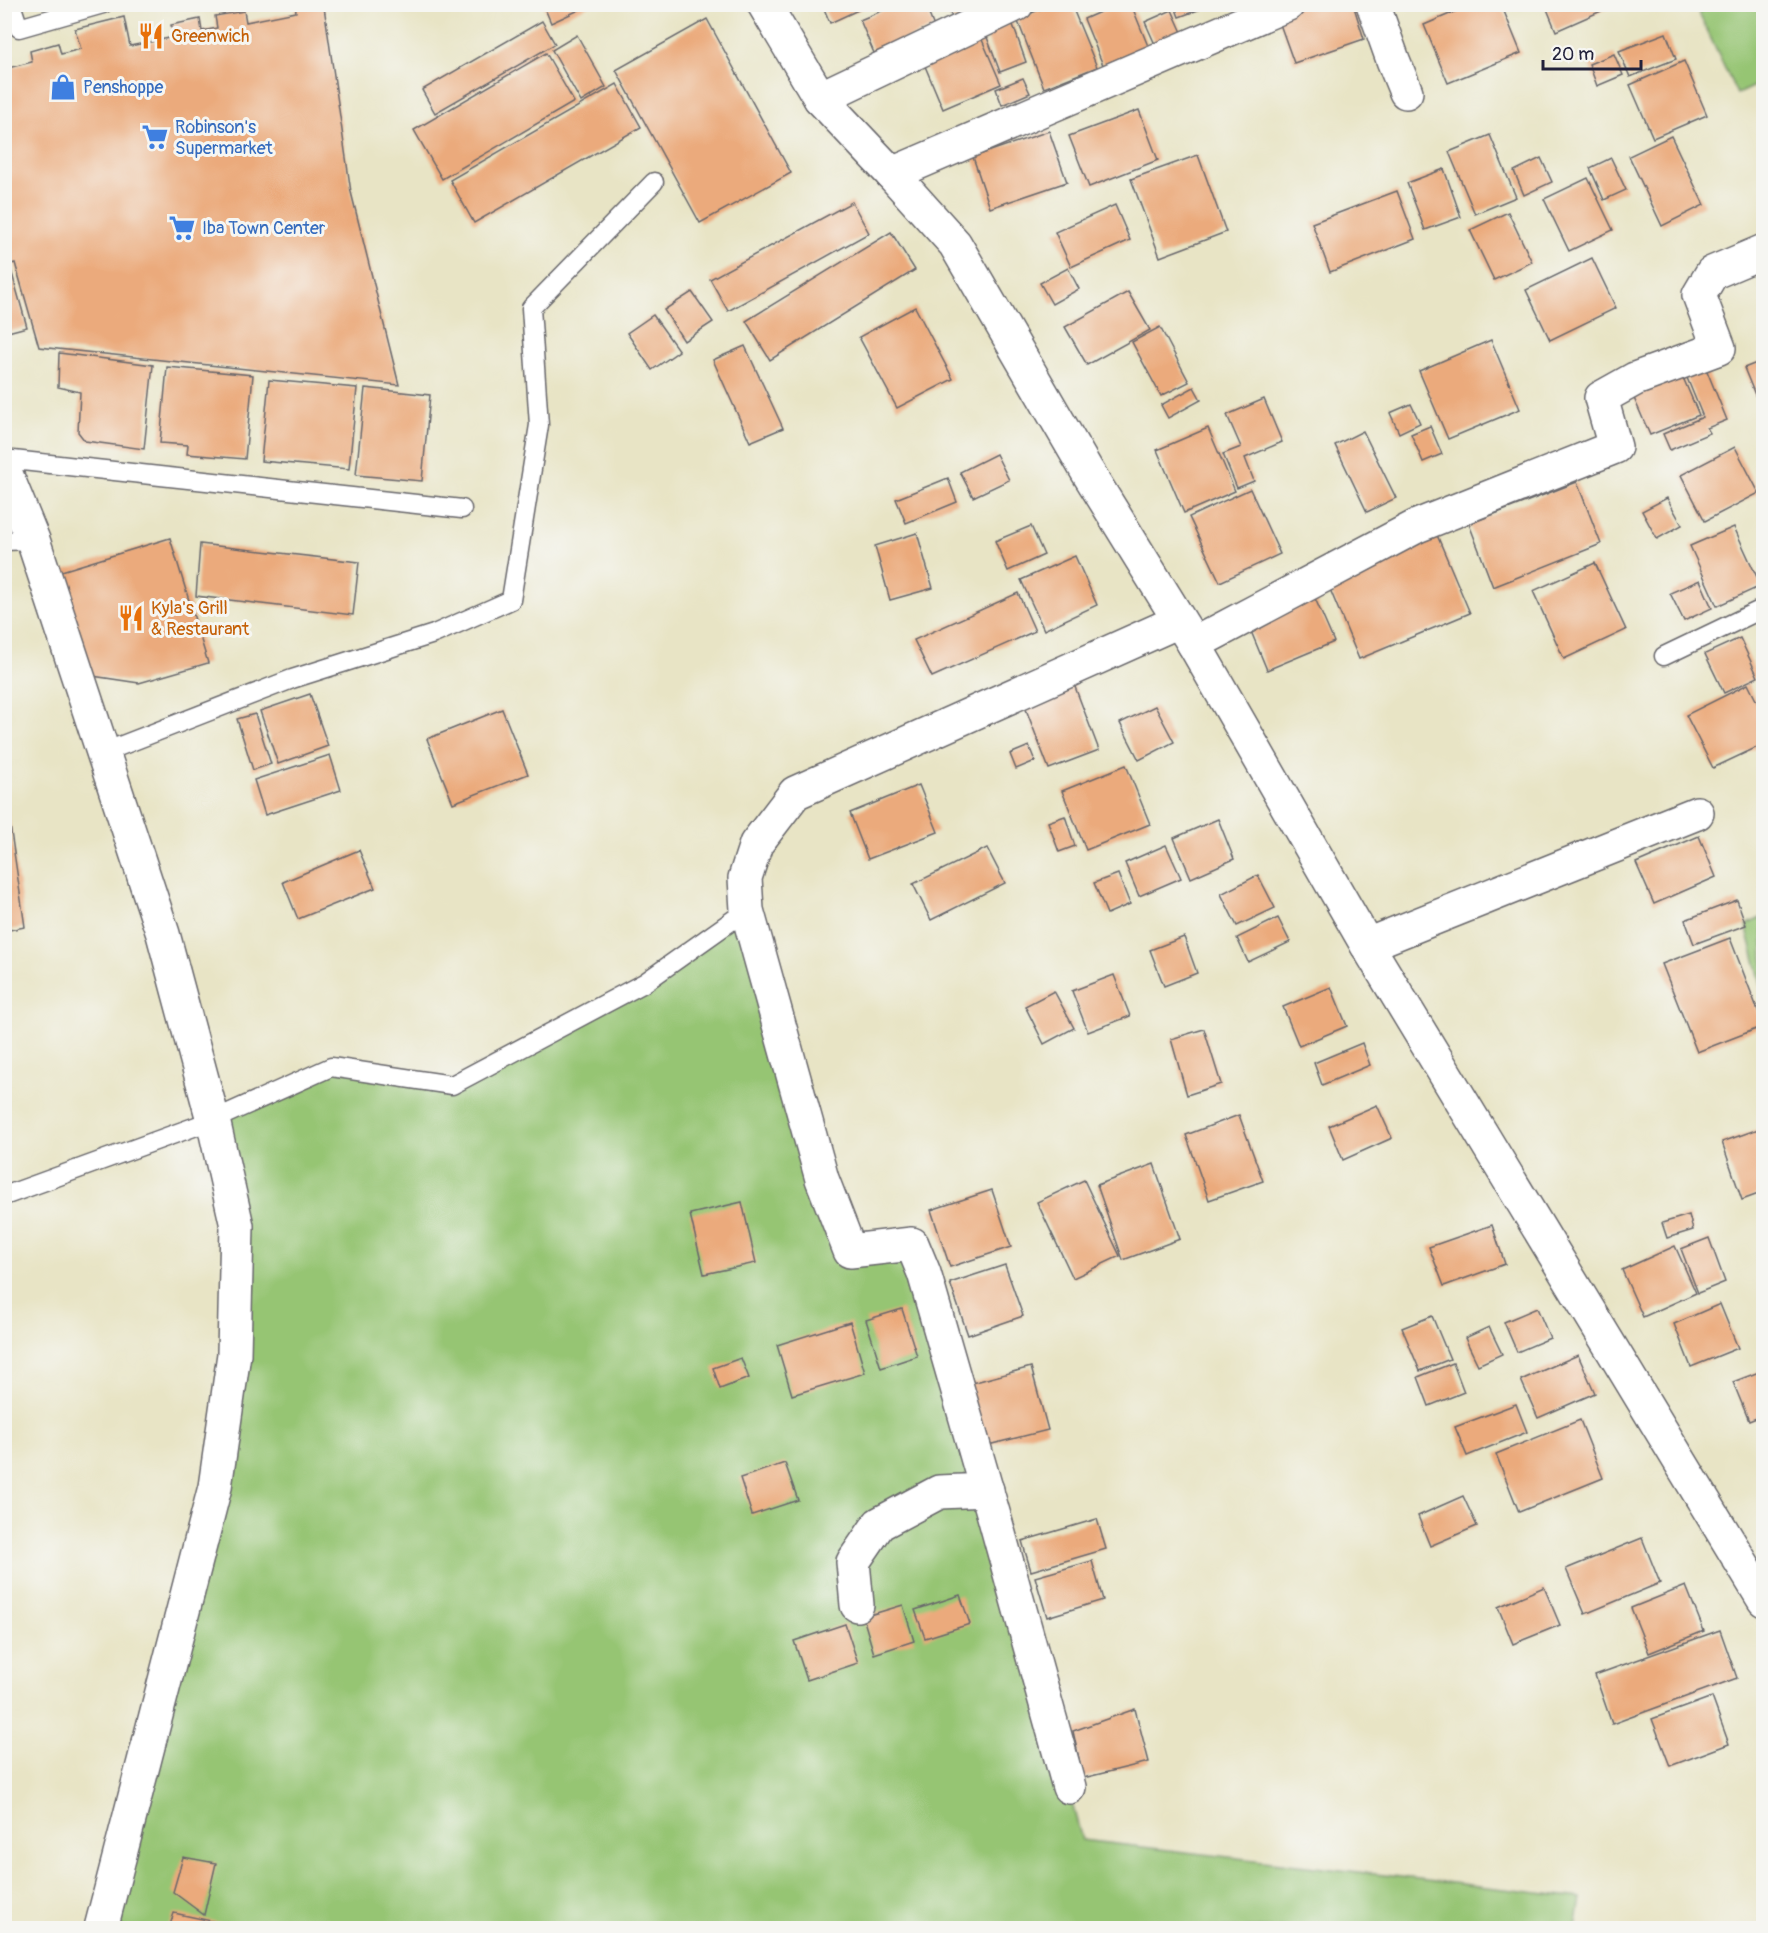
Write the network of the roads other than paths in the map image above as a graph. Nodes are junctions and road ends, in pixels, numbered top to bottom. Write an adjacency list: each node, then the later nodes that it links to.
1 (11, 4): 2 (lane)
2 (103, 4)
3 (764, 4): 8 (street)
4 (1017, 4): 8 (street)
5 (1288, 4): 9 (street)
6 (1373, 4): 7 (street)
7 (1406, 92)
8 (820, 98): 9 (street)
9 (892, 174): 17 (street)
10 (654, 183): 19 (lane)
11 (1764, 251): 17 (street)
12 (4, 459): 14 (lane)
13 (4, 469): 15 (street)
14 (462, 509)
15 (19, 541): 19 (street)
16 (1764, 608): 18 (lane)
17 (1186, 632): 21 (street); 22 (street)
18 (1665, 656)
19 (102, 753): 23 (street)
20 (1697, 813): 22 (street)
21 (747, 910): 23 (lane); 25 (street)
22 (1367, 945): 26 (street)
23 (213, 1120): 24 (lane); 29 (street)
24 (4, 1196)
25 (987, 1490): 27 (street); 28 (street)
26 (1760, 1587)
27 (857, 1605)
28 (1069, 1787)
29 (101, 1929)

